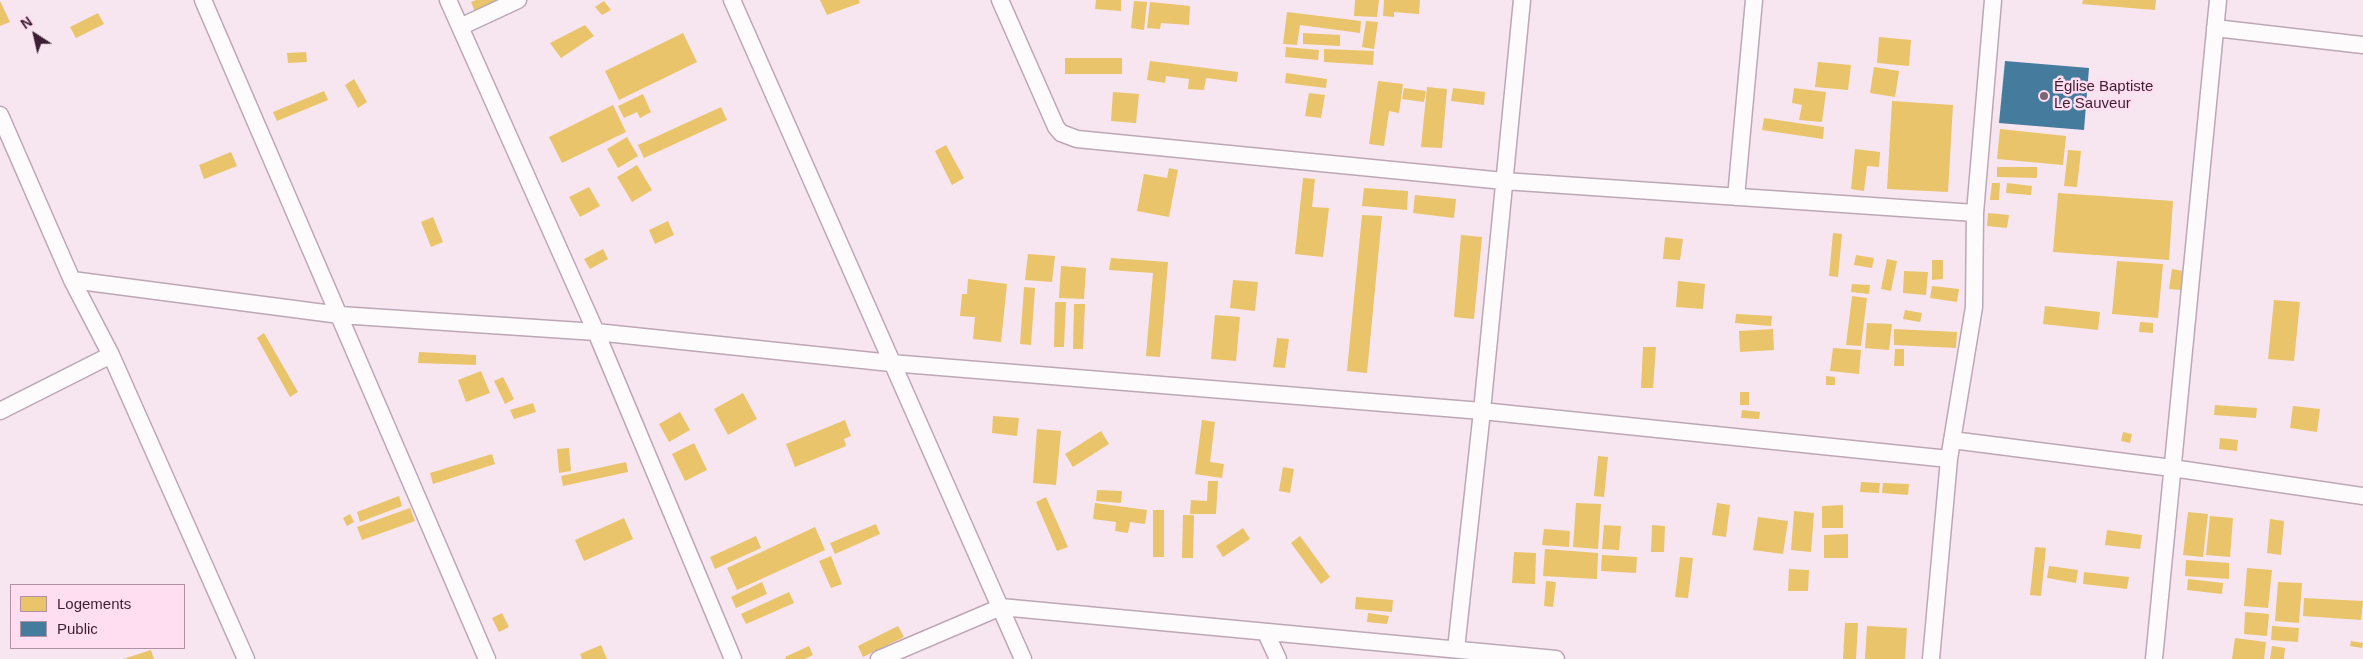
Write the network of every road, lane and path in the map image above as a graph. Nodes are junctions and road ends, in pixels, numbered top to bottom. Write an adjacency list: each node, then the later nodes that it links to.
1 (203, 0): 18 (street)
2 (448, 0): 10 (street)
3 (518, 0): 10 (street)
4 (732, 0): 21 (street)
5 (1000, 0): 14 (street)
6 (1522, 0): 14 (street)
7 (1754, 0): 15 (street)
8 (1993, 0): 16 (street)
9 (2218, 0): 11 (street)
10 (460, 27): 19 (street)
11 (2215, 28): 12 (street); 26 (street)
12 (2363, 45)
13 (0, 116): 17 (street)
14 (1504, 181): 15 (street); 23 (street)
15 (1736, 197): 16 (street)
16 (1975, 213): 24 (street)
17 (72, 280): 18 (street); 20 (street)
18 (340, 315): 19 (street); 32 (street)
19 (596, 332): 21 (street); 33 (street)
20 (111, 355): 22 (street); 31 (street)
21 (891, 363): 23 (street); 28 (street)
22 (0, 410)
23 (1482, 411): 25 (street); 30 (street)
24 (1952, 440): 25 (street); 26 (street)
25 (1949, 459): 38 (street)
26 (2172, 468): 27 (street); 39 (street)
27 (2363, 496)
28 (1001, 607): 29 (street); 34 (street); 35 (street)
29 (1266, 633): 30 (street); 36 (street)
30 (1456, 649): 37 (street)
31 (246, 659)
32 (487, 659)
33 (733, 659)
34 (879, 659)
35 (1023, 659)
36 (1278, 659)
37 (1556, 659)
38 (1931, 659)
39 (2154, 659)

